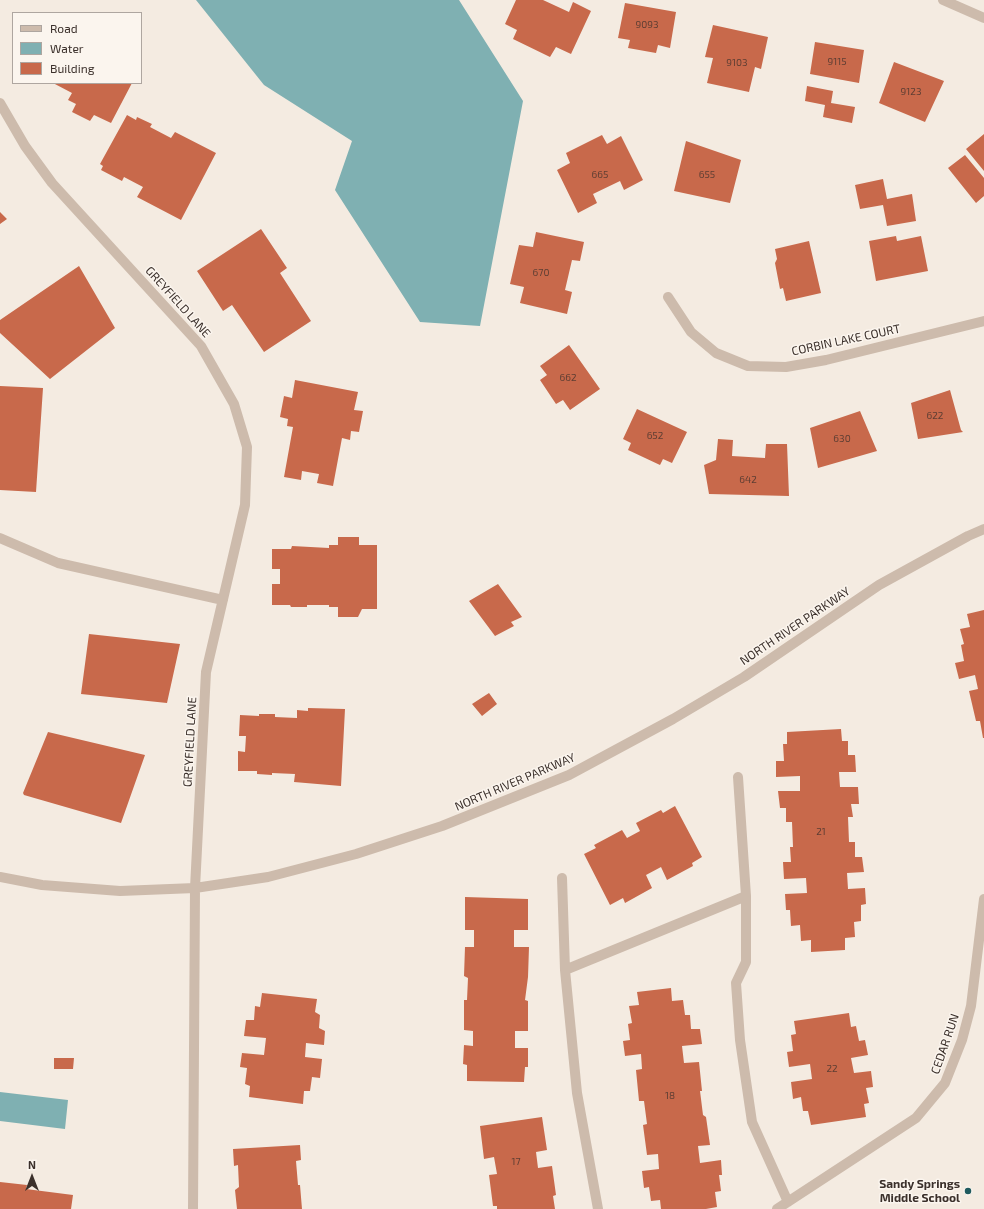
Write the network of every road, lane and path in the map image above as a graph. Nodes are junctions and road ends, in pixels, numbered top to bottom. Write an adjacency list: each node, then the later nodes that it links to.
1 (943, 0): 2 (street)
2 (984, 18)
3 (0, 103): 8 (street, GREYFIELD LANE)
4 (668, 297): 5 (street, CORBIN LAKE COURT)
5 (984, 321)
6 (984, 529): 12 (street, NORTH RIVER PARKWAY)
7 (0, 538): 8 (street)
8 (223, 600): 12 (street, GREYFIELD LANE)
9 (738, 777): 13 (street)
10 (0, 877): 12 (street, NORTH RIVER PARKWAY)
11 (562, 878): 15 (street)
12 (195, 888): 17 (street, GREYFIELD LANE)
13 (746, 896): 15 (street); 16 (street)
14 (984, 899): 16 (street, CEDAR RUN)
15 (565, 970): 18 (street)
16 (788, 1202): 19 (street, CEDAR RUN)
17 (193, 1209)
18 (598, 1209)
19 (777, 1209)

